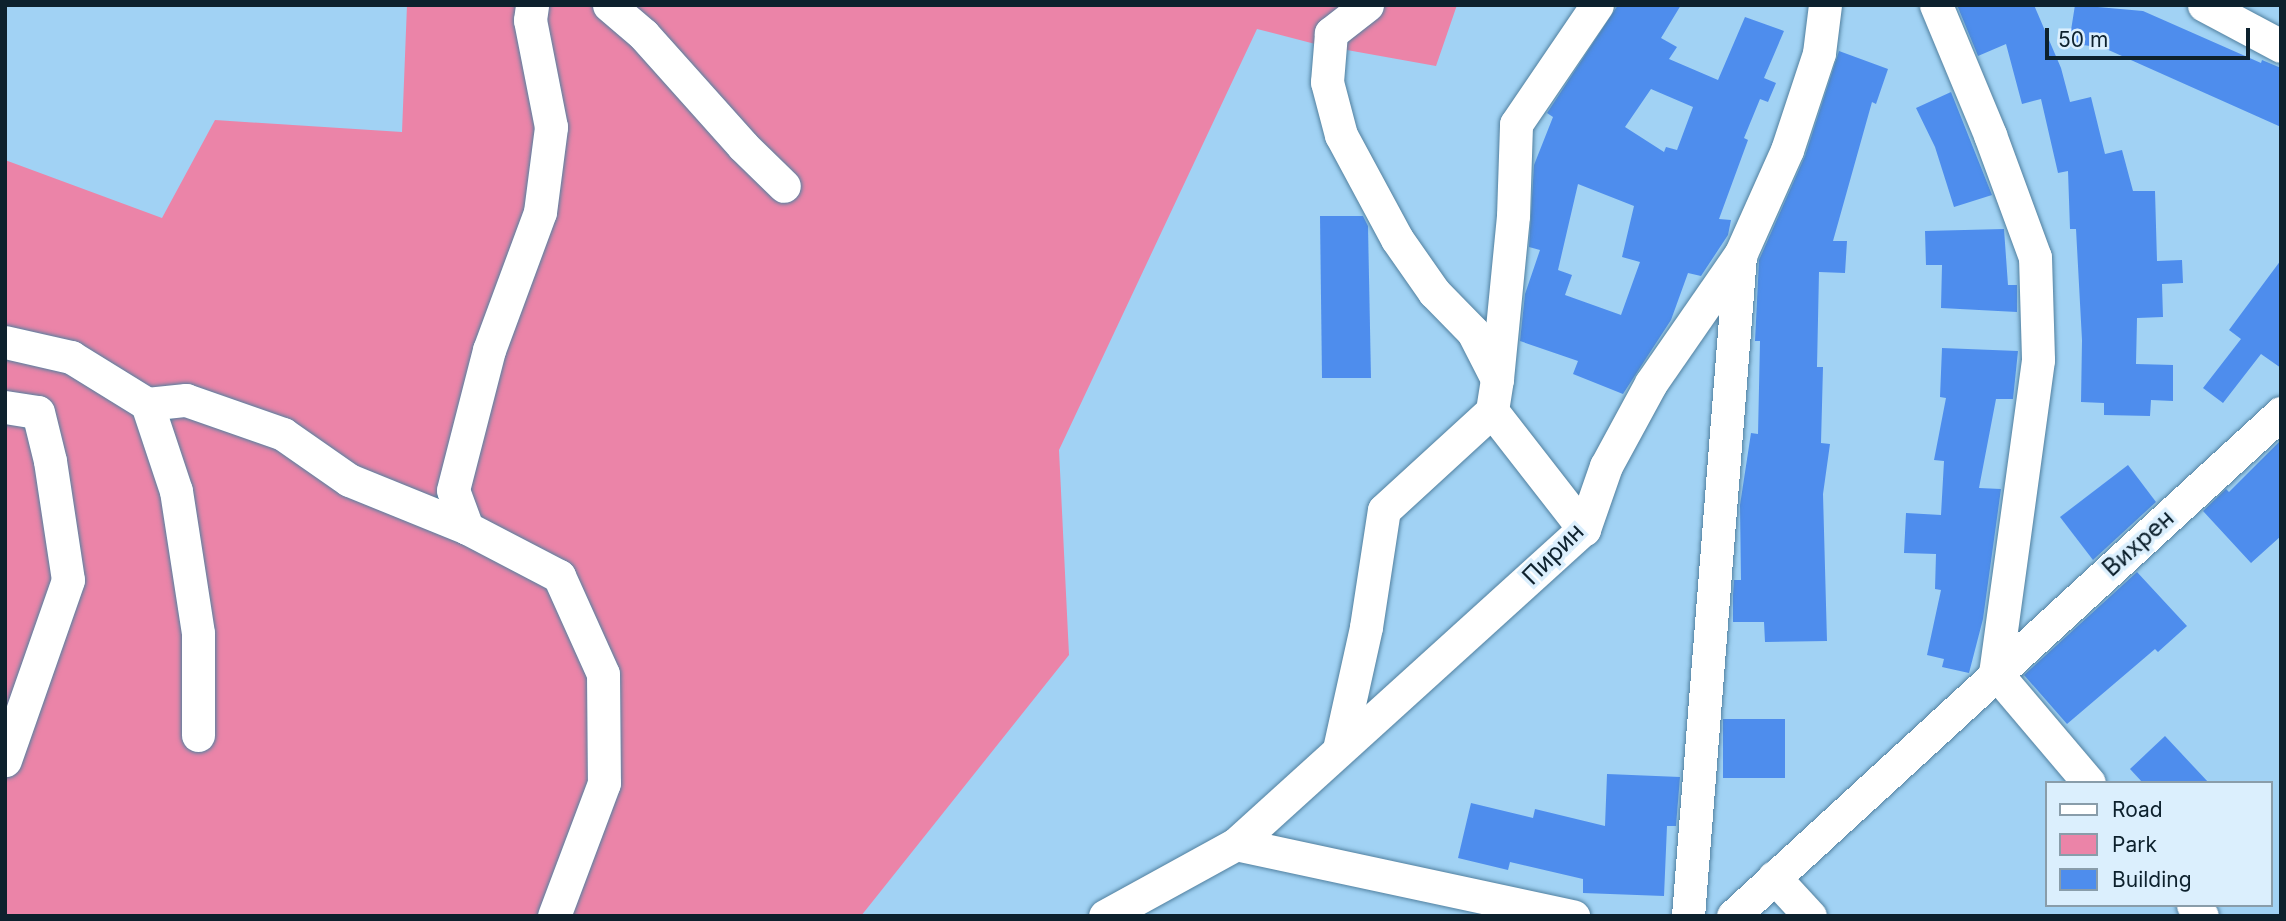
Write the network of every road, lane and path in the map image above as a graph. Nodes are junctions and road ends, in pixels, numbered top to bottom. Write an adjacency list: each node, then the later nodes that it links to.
1 (532, 5): 16 (street)
2 (609, 5): 9 (street)
3 (1367, 5): 12 (street)
4 (1597, 5): 12 (street)
5 (1825, 5): 10 (street, Пирин)
6 (1936, 5): 18 (street)
7 (2204, 5): 8 (street)
8 (2281, 46)
9 (784, 186)
10 (1741, 253): 17 (street, Пирин); 28 (street)
11 (5, 342): 13 (street)
12 (1494, 395): 17 (street); 20 (street)
13 (147, 404): 16 (street); 19 (street)
14 (5, 407): 21 (street)
15 (2281, 413): 18 (street, Вихрен)
16 (467, 528): 25 (street)
17 (1584, 530): 20 (street, Пирин)
18 (1995, 672): 22 (street); 24 (street, Вихрен)
19 (198, 735)
20 (1339, 749): 23 (street, Пирин)
21 (5, 760)
22 (2087, 781)
23 (1236, 844): 26 (street, Пирин); 27 (street)
24 (1774, 877): 29 (street, Вихрен); 30 (street)
25 (554, 916)
26 (1105, 916)
27 (1573, 916)
28 (1688, 916)
29 (1733, 916)
30 (1810, 916)

